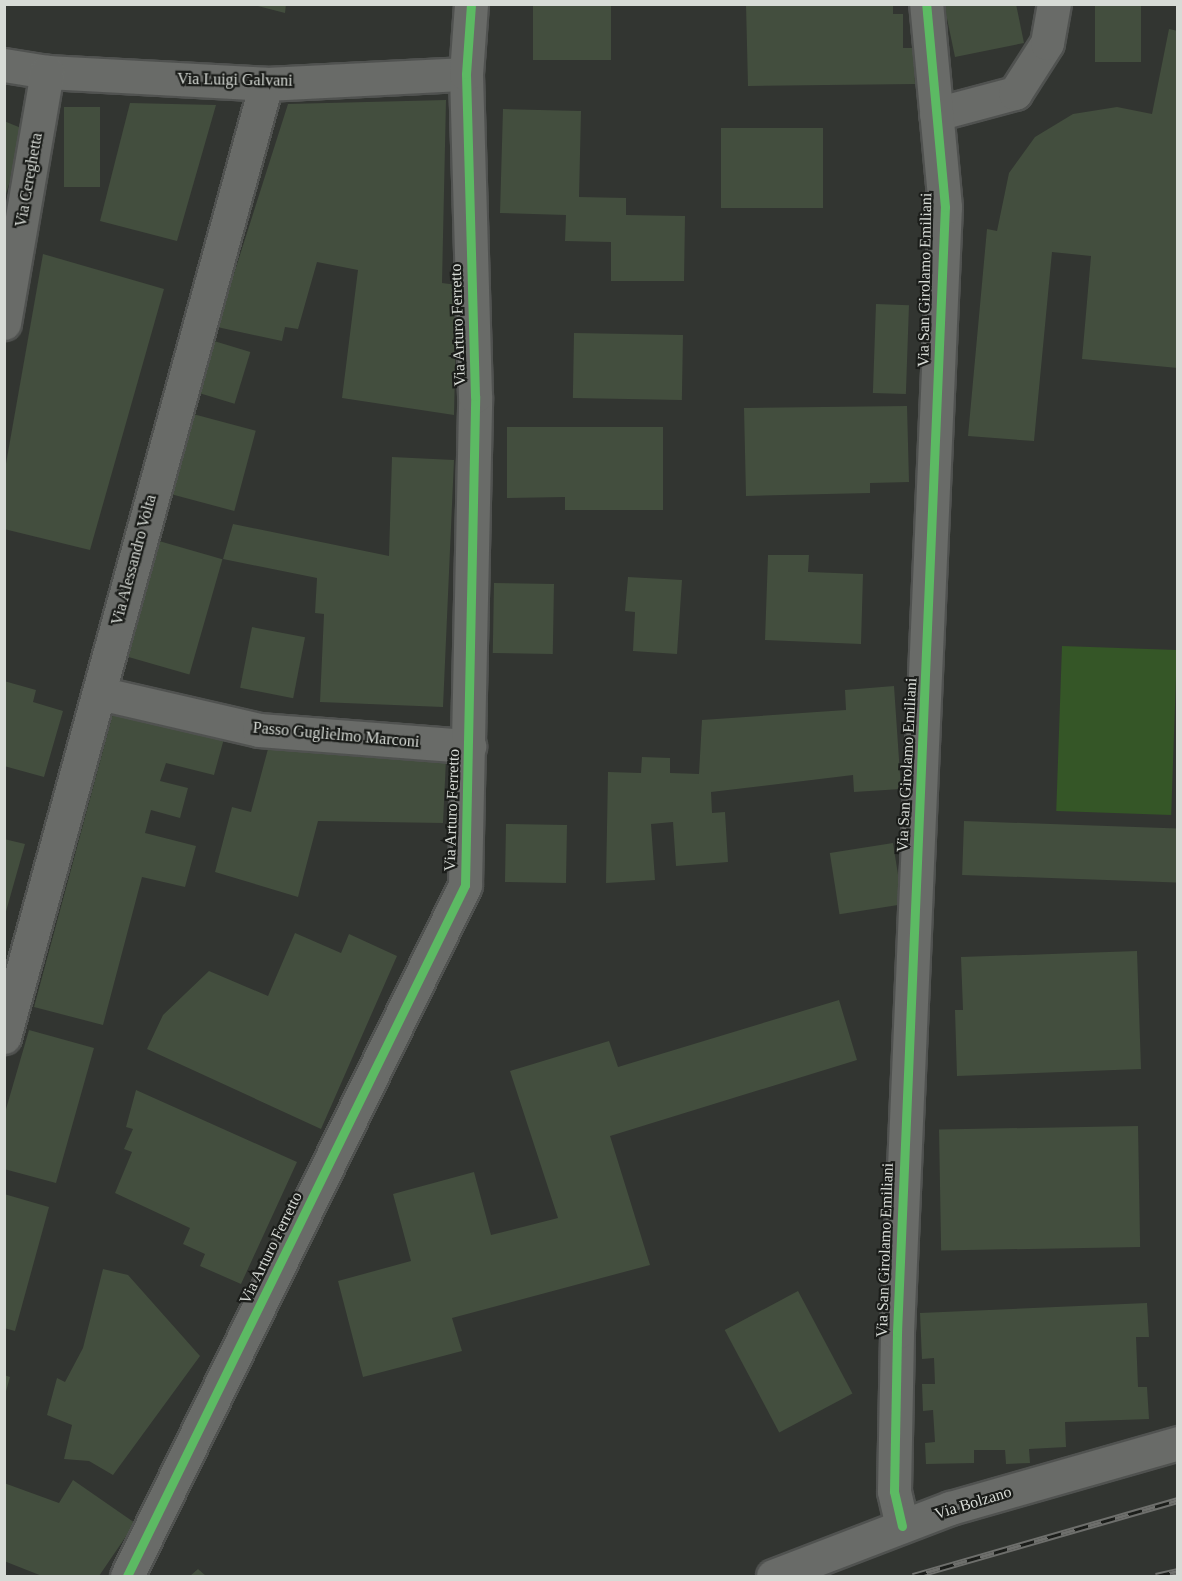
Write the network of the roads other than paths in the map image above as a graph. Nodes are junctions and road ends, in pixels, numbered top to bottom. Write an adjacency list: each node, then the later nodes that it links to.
1 (471, 4): 6 (street, Via Arturo Ferretto)
2 (926, 4): 8 (street, Via San Girolamo Emiliani)
3 (1054, 4): 8 (street)
4 (4, 64): 5 (street, Via Luigi Galvani)
5 (47, 72): 7 (street, Via Luigi Galvani); 9 (street, Via Cereghetta)
6 (466, 74): 7 (street, Via Luigi Galvani); 11 (street, Via Arturo Ferretto)
7 (266, 84): 10 (street, Via Alessandro Volta)
8 (936, 114): 14 (street, Via San Girolamo Emiliani)
9 (4, 323)
10 (99, 693): 11 (street, Passo Guglielmo Marconi); 12 (street, Via Alessandro Volta)
11 (469, 746): 15 (street, Via Arturo Ferretto)
12 (4, 1037)
13 (1178, 1443): 14 (street, Via Bolzano)
14 (902, 1526): 16 (street, Via Bolzano)
15 (127, 1576)
16 (772, 1576)

